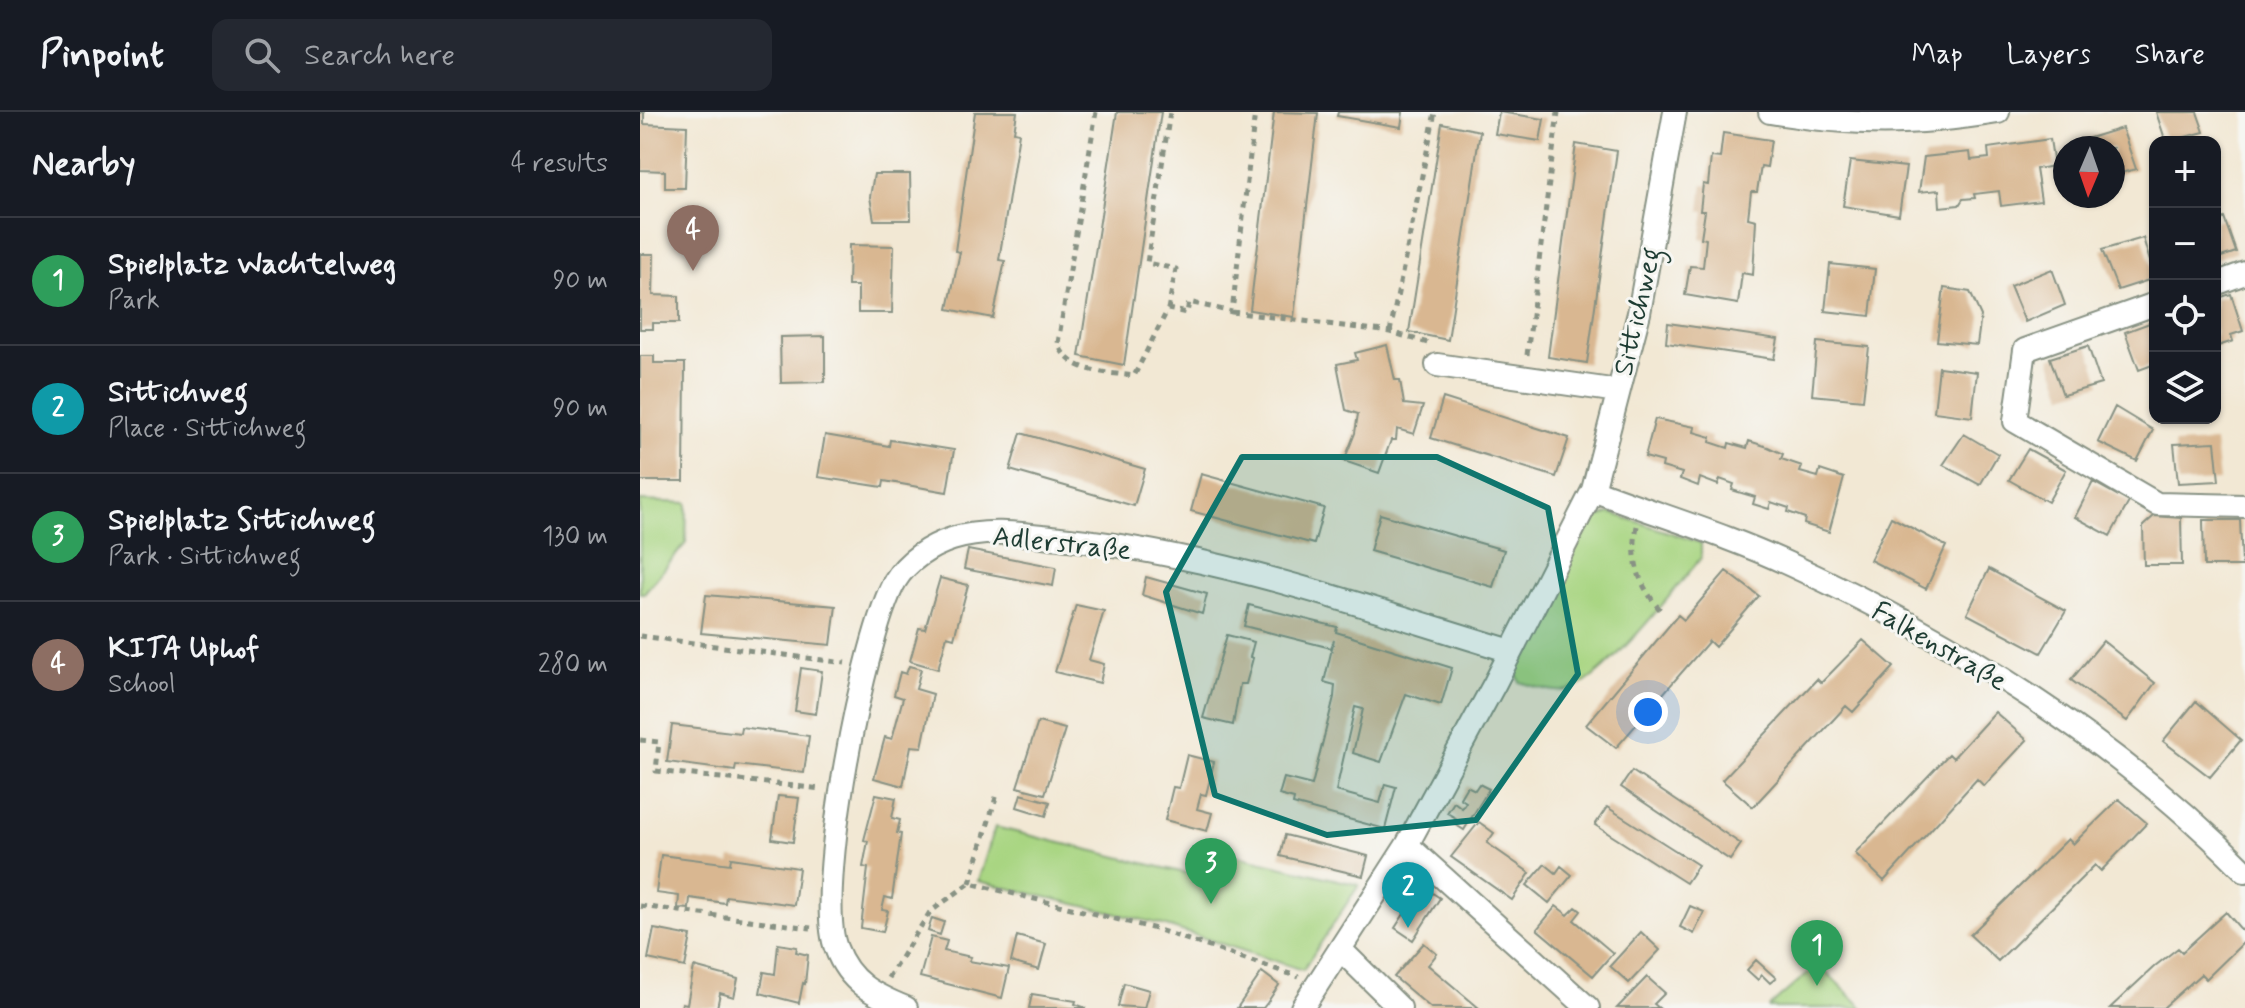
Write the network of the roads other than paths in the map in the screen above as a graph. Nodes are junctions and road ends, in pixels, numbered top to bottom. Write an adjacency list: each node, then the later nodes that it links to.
1 (1675, 112): 9 (street, Sittichweg)
2 (1770, 112): 4 (street)
3 (1998, 112): 4 (street)
4 (1846, 118)
5 (2245, 273): 6 (street)
6 (2221, 282)
7 (2149, 306): 11 (street)
8 (1437, 365): 9 (street)
9 (1618, 391): 10 (street, Sittichweg)
10 (1593, 490): 12 (street, Sittichweg); 14 (street, Falkenstraße)
11 (2245, 506)
12 (1511, 651): 13 (street, Sittichweg); 16 (street, Adlerstraße)
13 (1407, 845): 15 (street, Sittichweg); 19 (street)
14 (2245, 871)
15 (1342, 951): 17 (street, Sittichweg); 18 (street)
16 (906, 1008)
17 (1302, 1008)
18 (1400, 1008)
19 (1588, 1008)

